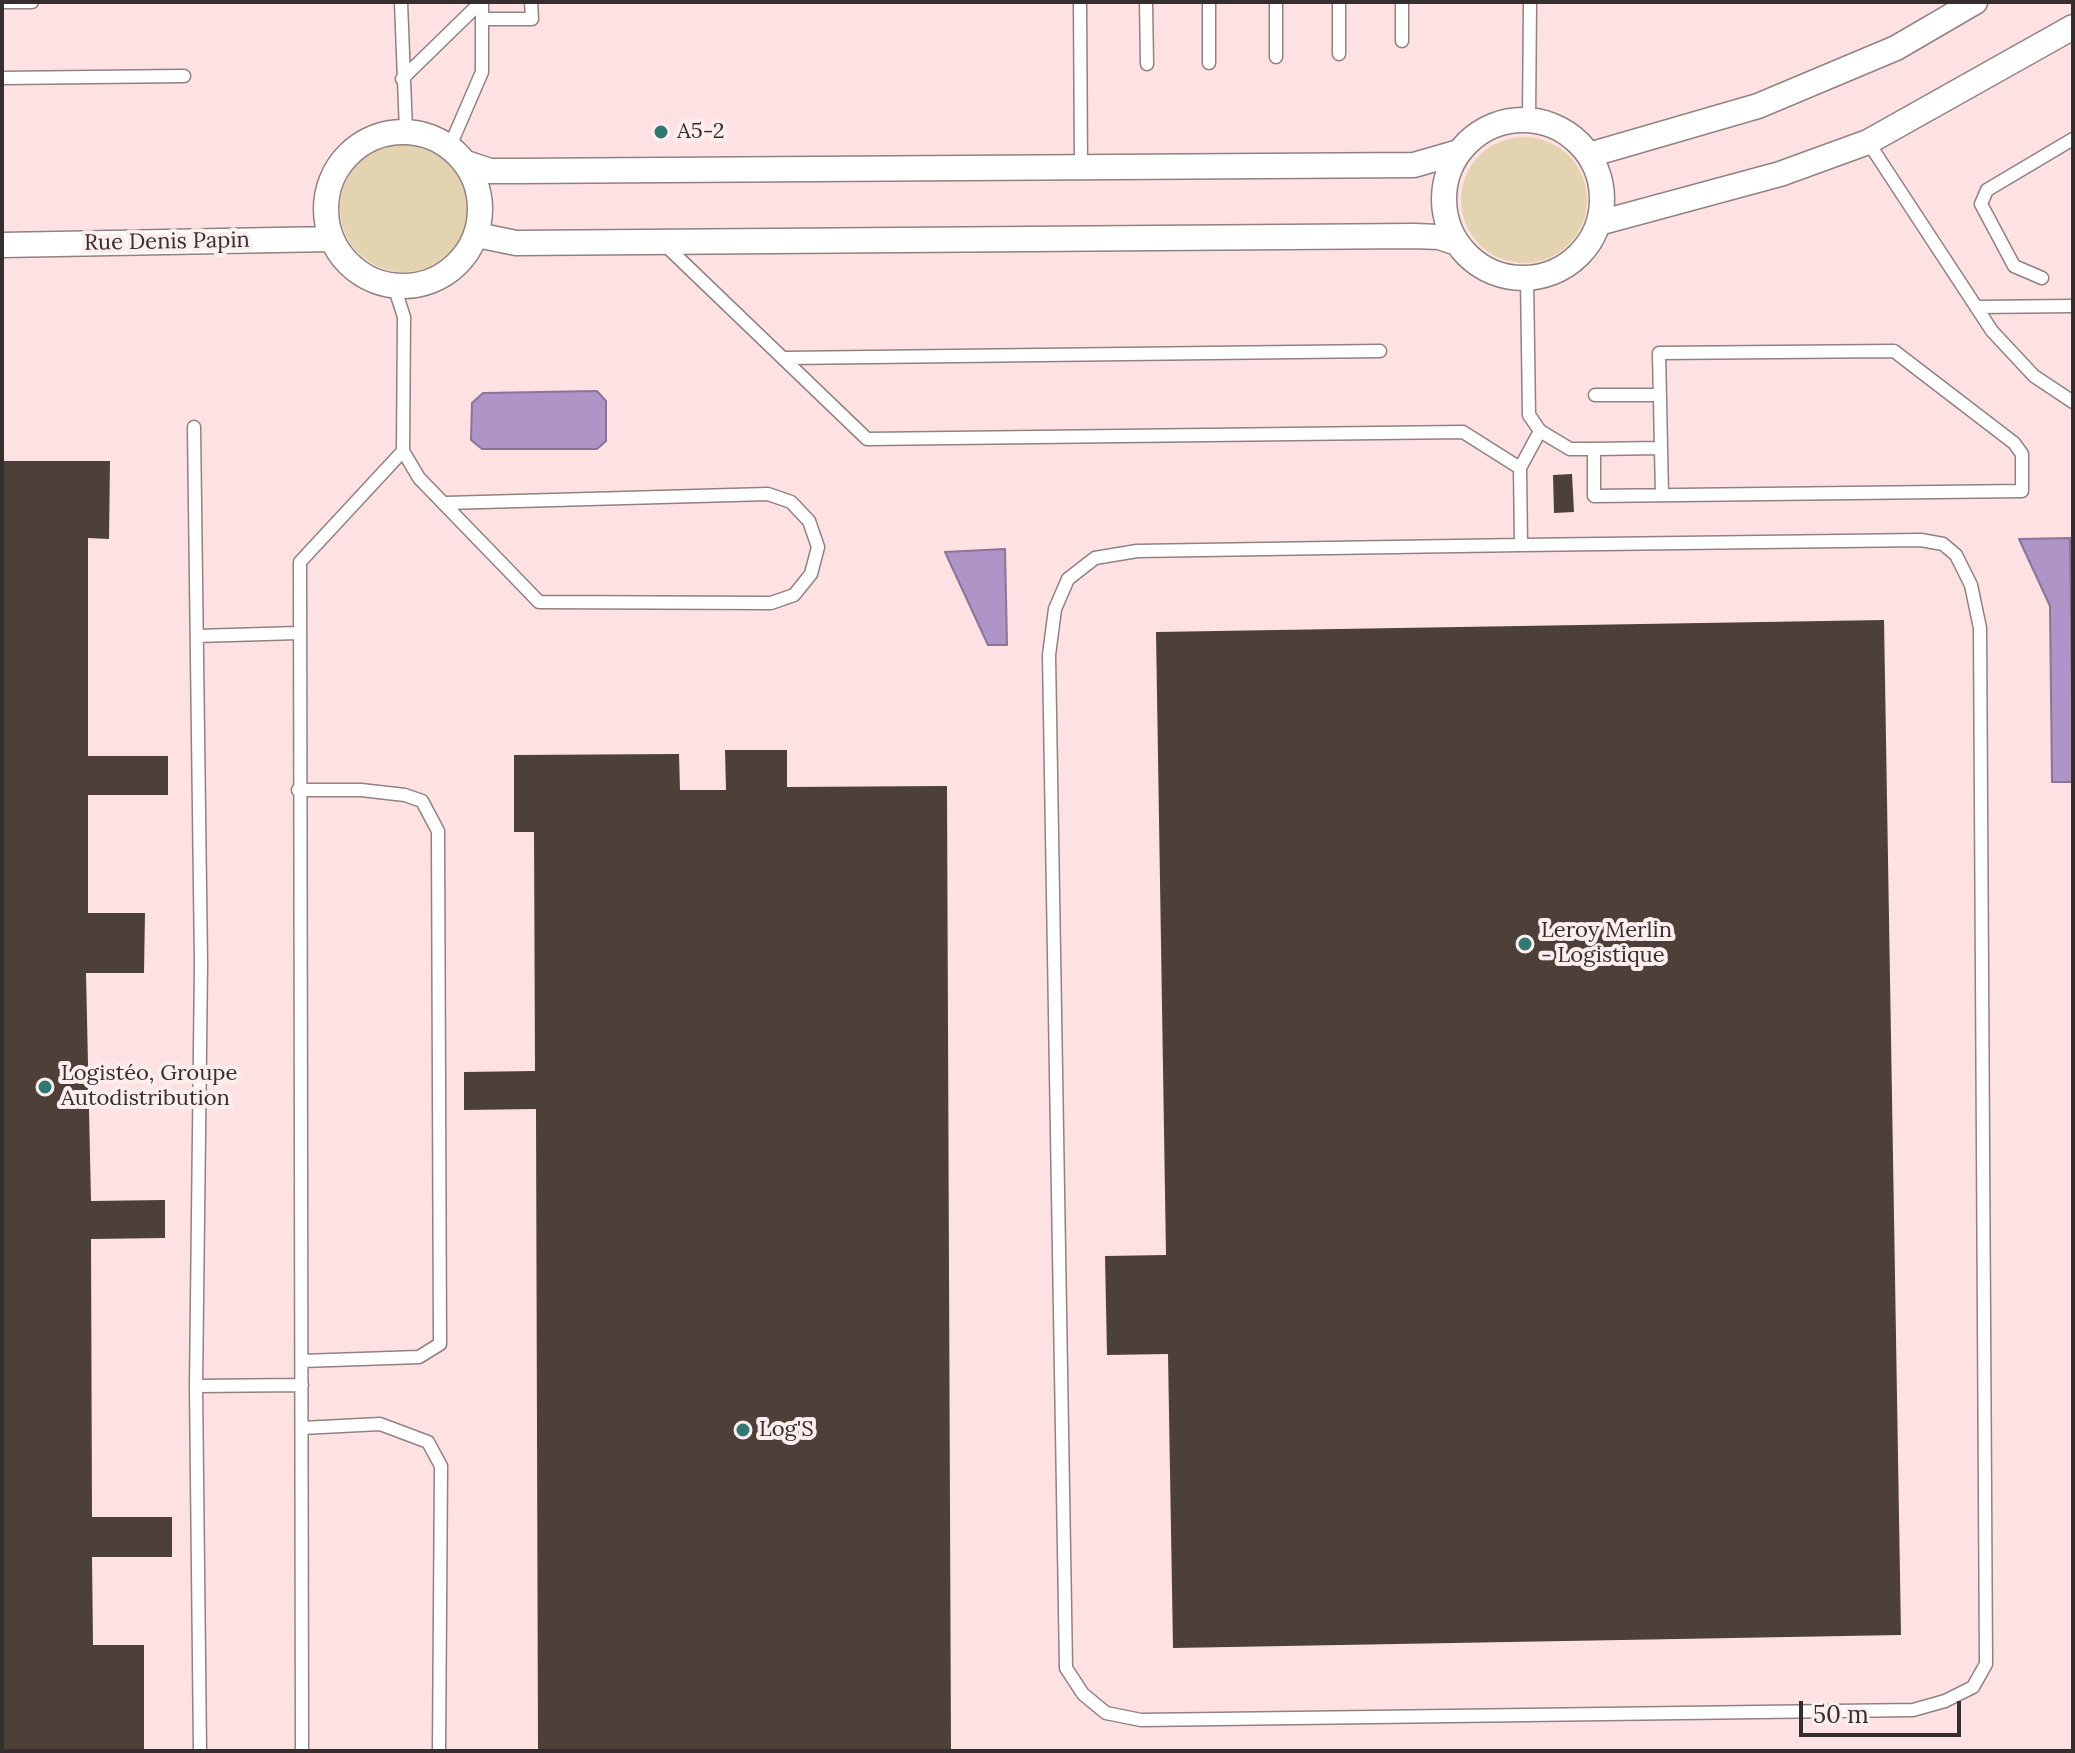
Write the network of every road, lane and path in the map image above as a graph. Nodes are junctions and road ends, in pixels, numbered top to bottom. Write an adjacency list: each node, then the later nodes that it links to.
1 (2, 2): 2 (lane)
2 (32, 2)
3 (401, 2): 25 (lane)
4 (482, 2): 15 (lane); 25 (lane)
5 (531, 2): 15 (lane)
6 (1080, 2): 33 (lane)
7 (1146, 2): 22 (lane)
8 (1209, 2): 21 (lane)
9 (1276, 2): 20 (lane)
10 (1339, 2): 19 (lane)
11 (1402, 2): 18 (lane)
12 (1520, 2): 16 (lane)
13 (1530, 2): 16 (lane)
14 (1975, 2): 32 (street)
15 (482, 19): 31 (lane)
16 (1530, 23): 26 (lane)
17 (2073, 27): 29 (street)
18 (1402, 41)
19 (1339, 54)
20 (1276, 57)
21 (1209, 63)
22 (1147, 64)
23 (184, 76): 24 (lane)
24 (2, 78)
25 (402, 79): 27 (lane)
26 (1529, 120): 30 (street); 32 (street)
27 (406, 131): 31 (street); 36 (street)
28 (2073, 139): 41 (lane)
29 (1868, 142): 34 (street); 44 (lane)
30 (1459, 152): 33 (street); 38 (street)
31 (458, 154): 33 (street); 35 (street)
32 (1589, 155): 34 (street)
33 (1081, 169)
34 (1599, 223): 40 (street)
35 (477, 235): 37 (street); 42 (street)
36 (331, 239): 39 (street, Rue Denis Papin); 42 (street)
37 (660, 240): 38 (street); 46 (lane)
38 (1457, 243): 40 (street)
39 (2, 245)
40 (1527, 278): 51 (lane)
41 (2042, 278)
42 (394, 286): 54 (lane)
43 (2073, 306): 44 (lane)
44 (1976, 307): 49 (lane)
45 (1380, 351): 46 (lane)
46 (786, 358): 55 (lane)
47 (1595, 395): 48 (lane)
48 (1660, 395): 52 (lane); 56 (lane)
49 (2073, 402)
50 (194, 427): 60 (lane)
51 (1540, 431): 53 (lane); 55 (lane)
52 (1661, 448): 53 (lane); 56 (lane)
53 (1594, 449): 56 (lane)
54 (403, 451): 57 (lane); 59 (lane)
55 (1520, 468): 58 (lane)
56 (1662, 495)
57 (446, 503): 57 (lane)
58 (1521, 545): 58 (lane)
59 (298, 633): 60 (lane); 61 (lane)
60 (197, 636): 64 (lane)
61 (298, 790): 62 (lane); 62 (lane)
62 (302, 1361): 63 (lane)
63 (302, 1385): 64 (lane); 65 (lane)
64 (196, 1386): 66 (lane)
65 (302, 1428): 67 (lane); 68 (lane)
66 (200, 1751)
67 (302, 1751)
68 (439, 1751)

